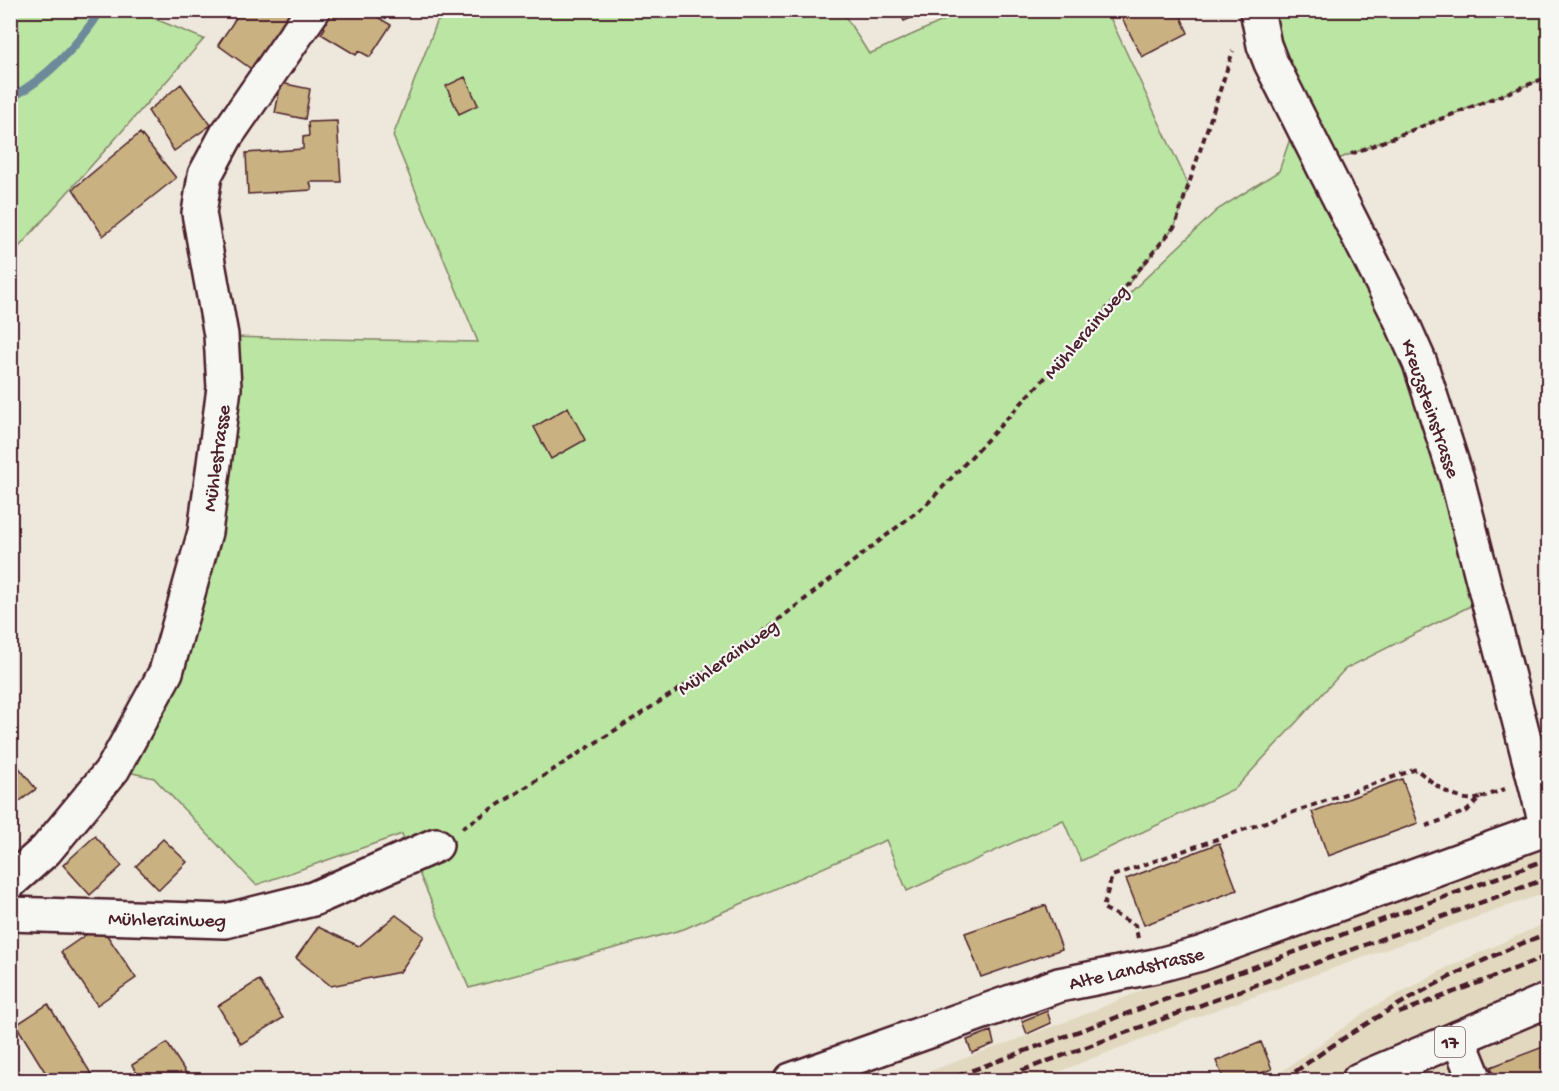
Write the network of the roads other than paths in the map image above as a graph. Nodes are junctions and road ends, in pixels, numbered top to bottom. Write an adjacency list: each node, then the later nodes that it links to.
1 (313, 10): 5 (street, Mühlestrasse)
2 (1257, 10): 3 (street, Kreuzsteinstrasse)
3 (1548, 828): 9 (street, Alte Landstrasse)
4 (436, 845): 6 (street, Mühlerainweg)
5 (10, 882)
6 (10, 914)
7 (1548, 1000): 8 (street, 17)
8 (1458, 1038): 10 (street, 17); 11 (street)
9 (792, 1080)
10 (1359, 1080)
11 (1475, 1080)

